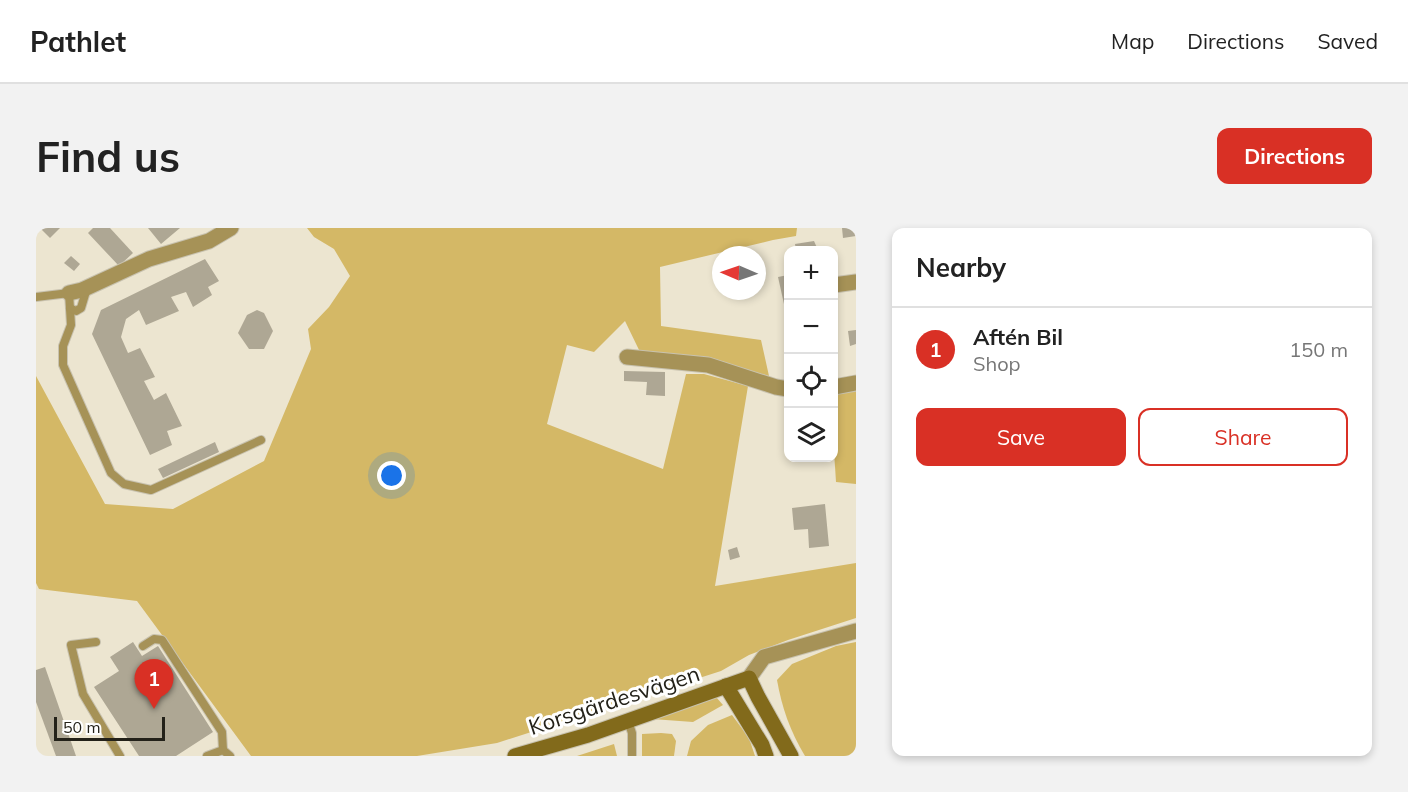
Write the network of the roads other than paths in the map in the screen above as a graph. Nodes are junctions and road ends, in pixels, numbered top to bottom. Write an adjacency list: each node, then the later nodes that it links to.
1 (231, 228): 5 (street)
2 (856, 282): 3 (street)
3 (838, 284)
4 (36, 297): 5 (lane)
5 (69, 301): 10 (lane)
6 (627, 357): 9 (street)
7 (856, 383): 8 (street)
8 (838, 386)
9 (784, 388)
10 (261, 440)
11 (856, 631): 14 (street)
12 (96, 642): 18 (lane)
13 (143, 646): 17 (lane)
14 (749, 678): 15 (street, Korsgärdesvägen); 24 (street)
15 (726, 686): 16 (street, Korsgärdesvägen); 23 (street)
16 (628, 721): 21 (street, Korsgärdesvägen); 22 (lane)
17 (224, 750): 19 (lane); 20 (lane)
18 (120, 756)
19 (207, 756)
20 (230, 756)
21 (516, 756)
22 (632, 756)
23 (766, 756)
24 (791, 756)

